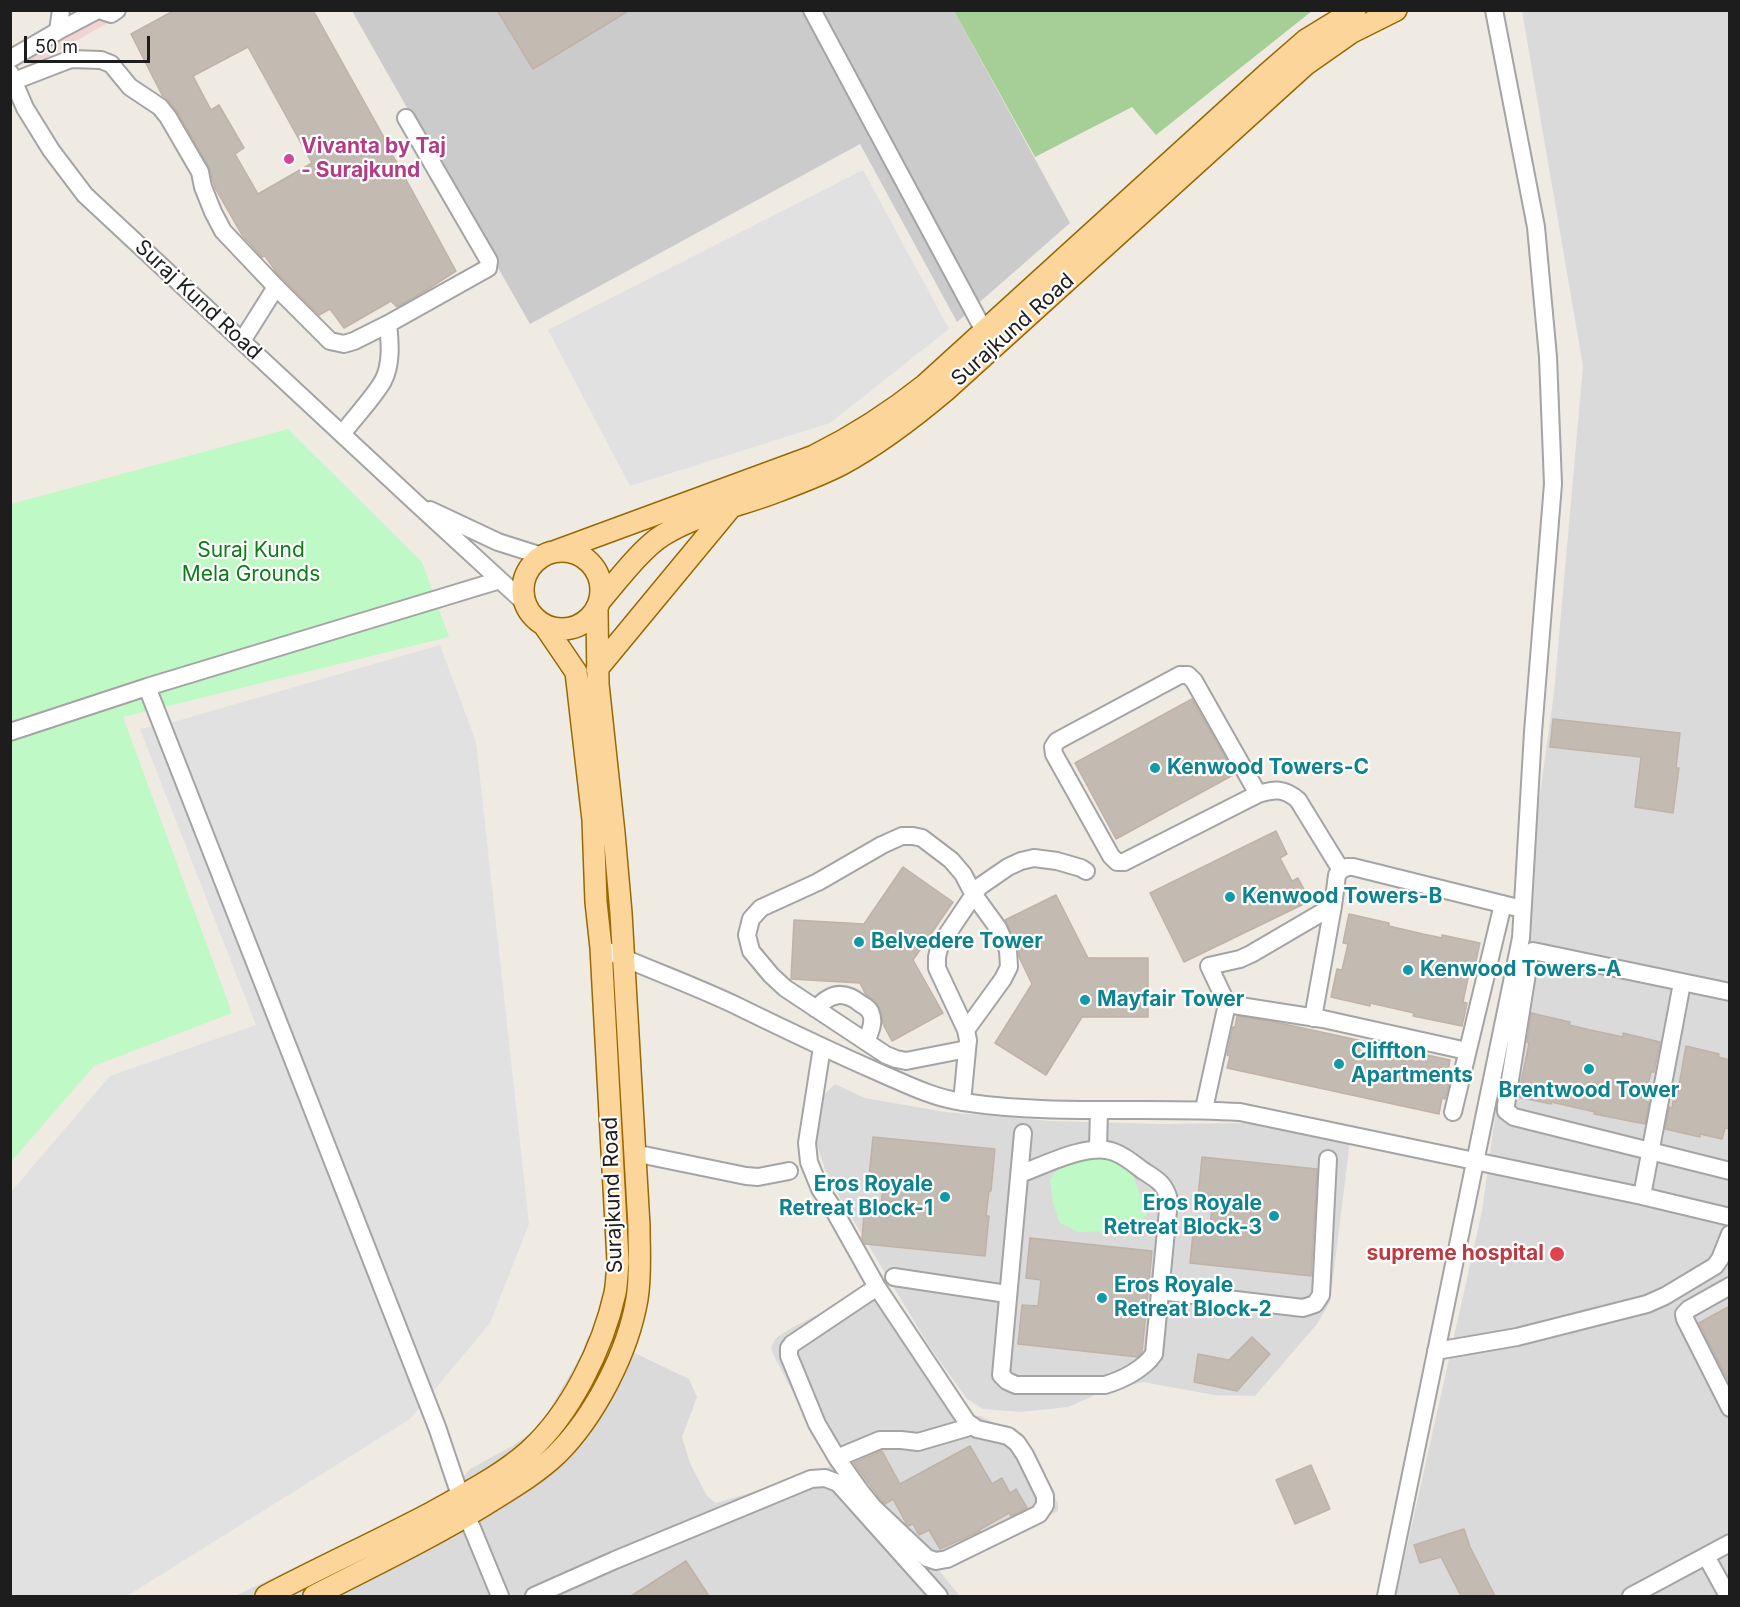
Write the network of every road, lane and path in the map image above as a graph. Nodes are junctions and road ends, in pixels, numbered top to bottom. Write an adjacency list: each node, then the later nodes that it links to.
1 (61, 10): 8 (street)
2 (99, 10): 3 (street); 8 (street)
3 (117, 10)
4 (812, 10): 14 (street)
5 (1355, 10): 14 (main road, Surajkund Road)
6 (1396, 10): 14 (main road, Surajkund Road)
7 (1494, 10): 33 (street)
8 (58, 31): 9 (street)
9 (10, 59)
10 (12, 77): 12 (street); 15 (street, Suraj Kund Road)
11 (406, 118): 13 (street)
12 (276, 287): 13 (street); 15 (street)
13 (388, 324): 16 (street)
14 (989, 339): 18 (main road, Surajkund Road); 19 (main road, Surajkund Road)
15 (242, 341): 16 (street, Suraj Kund Road)
16 (342, 434): 17 (street, Suraj Kund Road)
17 (416, 503): 19 (street); 20 (street, Suraj Kund Road)
18 (731, 507): 22 (main road, Surajkund Road); 24 (main road)
19 (549, 553): 21 (main road); 22 (main road)
20 (500, 580): 21 (street, Suraj Kund Road); 25 (street)
21 (525, 603): 23 (main road)
22 (598, 605): 23 (main road); 24 (main road, Surajkund Road)
23 (544, 625): 34 (main road, Surajkund Road)
24 (597, 669): 35 (main road, Surajkund Road)
25 (147, 687): 26 (street); 71 (street)
26 (10, 732)
27 (1258, 794): 27 (street); 28 (street)
28 (1341, 870): 31 (street); 32 (street)
29 (1086, 871): 30 (street)
30 (974, 895): 39 (street); 41 (street); 41 (street)
31 (1503, 904): 33 (street); 45 (street)
32 (1333, 906): 38 (street); 40 (street)
33 (1522, 909): 55 (street)
34 (601, 948): 35 (street); 71 (main road, Surajkund Road)
35 (624, 958): 43 (street); 53 (main road, Surajkund Road)
36 (1682, 983): 37 (street); 52 (street); 52 (street)
37 (1730, 992)
38 (1227, 1004): 40 (street); 48 (street)
39 (816, 1009): 42 (street); 42 (street)
40 (1313, 1018): 45 (street)
41 (966, 1030): 44 (street)
42 (866, 1042): 44 (street)
43 (822, 1047): 46 (street); 64 (street)
44 (967, 1049): 46 (street)
45 (1467, 1051): 49 (street)
46 (962, 1102): 47 (street)
47 (1099, 1110): 48 (street); 51 (street)
48 (1204, 1110): 55 (street)
49 (1453, 1112)
50 (1023, 1133): 58 (street)
51 (1098, 1149): 58 (street); 65 (street)
52 (1650, 1152): 57 (street); 59 (street)
53 (634, 1153): 56 (street); 71 (main road, Surajkund Road)
54 (1328, 1159): 65 (street)
55 (1474, 1160): 59 (street); 67 (street)
56 (789, 1171)
57 (1730, 1171)
58 (1020, 1174): 66 (street)
59 (1642, 1196): 60 (street)
60 (1730, 1217)
61 (1730, 1234): 67 (street)
62 (894, 1277): 66 (street)
63 (1730, 1286): 68 (street)
64 (877, 1287): 69 (street); 70 (street)
65 (1160, 1291): 66 (street)
66 (1007, 1294)
67 (1436, 1351): 80 (street)
68 (1730, 1408)
69 (973, 1426): 70 (street); 70 (street)
70 (837, 1458)
71 (464, 1506): 75 (main road, Surajkund Road); 76 (main road, Surajkund Road); 77 (street)
72 (1730, 1543): 73 (street)
73 (1706, 1556): 74 (street); 81 (street)
74 (1636, 1595)
75 (266, 1596)
76 (314, 1596)
77 (500, 1596)
78 (534, 1596): 79 (street)
79 (939, 1596)
80 (1386, 1596)
81 (1728, 1596)

